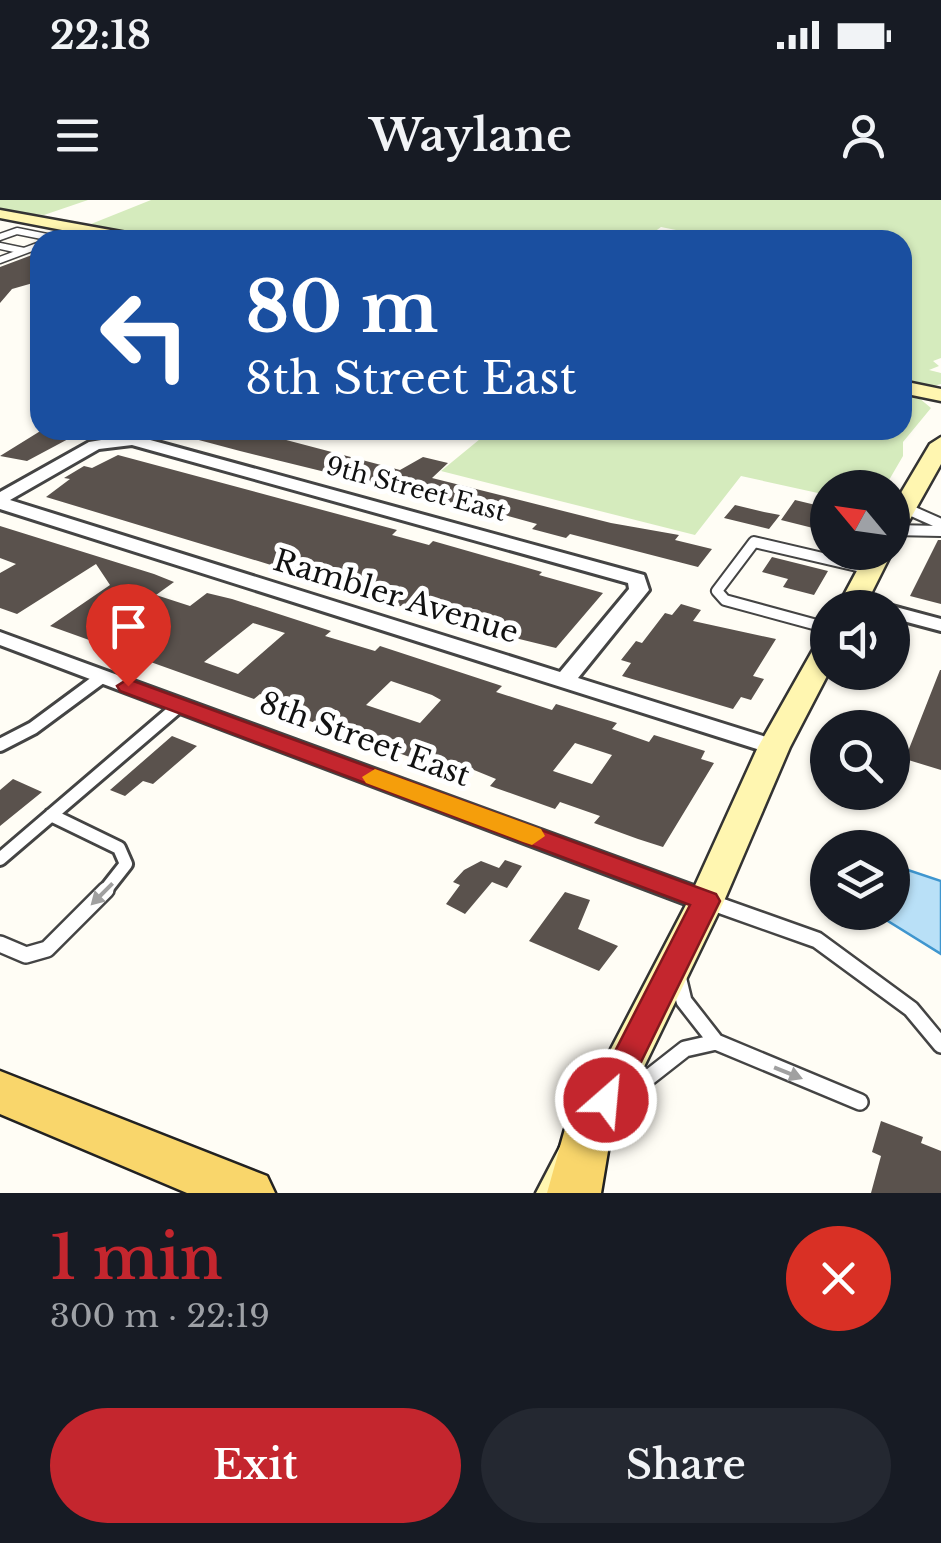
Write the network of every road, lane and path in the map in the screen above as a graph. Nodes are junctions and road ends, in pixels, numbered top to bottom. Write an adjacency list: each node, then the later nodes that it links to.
1 (0, 214): 2 (main road)
2 (42, 222): 3 (main road); 4 (lane)
3 (82, 229): 5 (main road)
4 (17, 230): 6 (lane); 7 (lane)
5 (87, 230)
6 (30, 233)
7 (0, 236)
8 (0, 246): 10 (lane)
9 (30, 249): 10 (lane)
10 (24, 251): 11 (lane)
11 (0, 260)
12 (912, 390): 13 (main road)
13 (941, 395)
14 (941, 444): 15 (main road)
15 (910, 498)
16 (0, 501): 26 (street, Rambler Avenue); 26 (street, 9th Street East)
17 (910, 521): 19 (lane)
18 (910, 521): 19 (lane)
19 (941, 527)
20 (810, 551): 22 (lane)
21 (910, 617): 23 (street)
22 (810, 623)
23 (941, 625)
24 (0, 638): 25 (street, 8th Street East)
25 (102, 676): 28 (street, 8th Street East); 29 (lane)
26 (566, 680): 30 (street, Rambler Avenue)
27 (810, 681): 30 (main road)
28 (180, 704): 31 (lane); 33 (street, 8th Street East)
29 (0, 745)
30 (774, 747): 33 (main road)
31 (51, 816): 32 (lane); 34 (lane, one-way to 34)
32 (0, 859)
33 (706, 901): 35 (main road); 37 (lane)
34 (0, 944)
35 (678, 956): 36 (lane); 40 (main road)
36 (716, 1042): 39 (lane, one-way to 39); 40 (lane)
37 (941, 1045)
38 (0, 1092): 41 (main road)
39 (860, 1102)
40 (584, 1153): 42 (main road)
41 (248, 1193)
42 (559, 1193)

